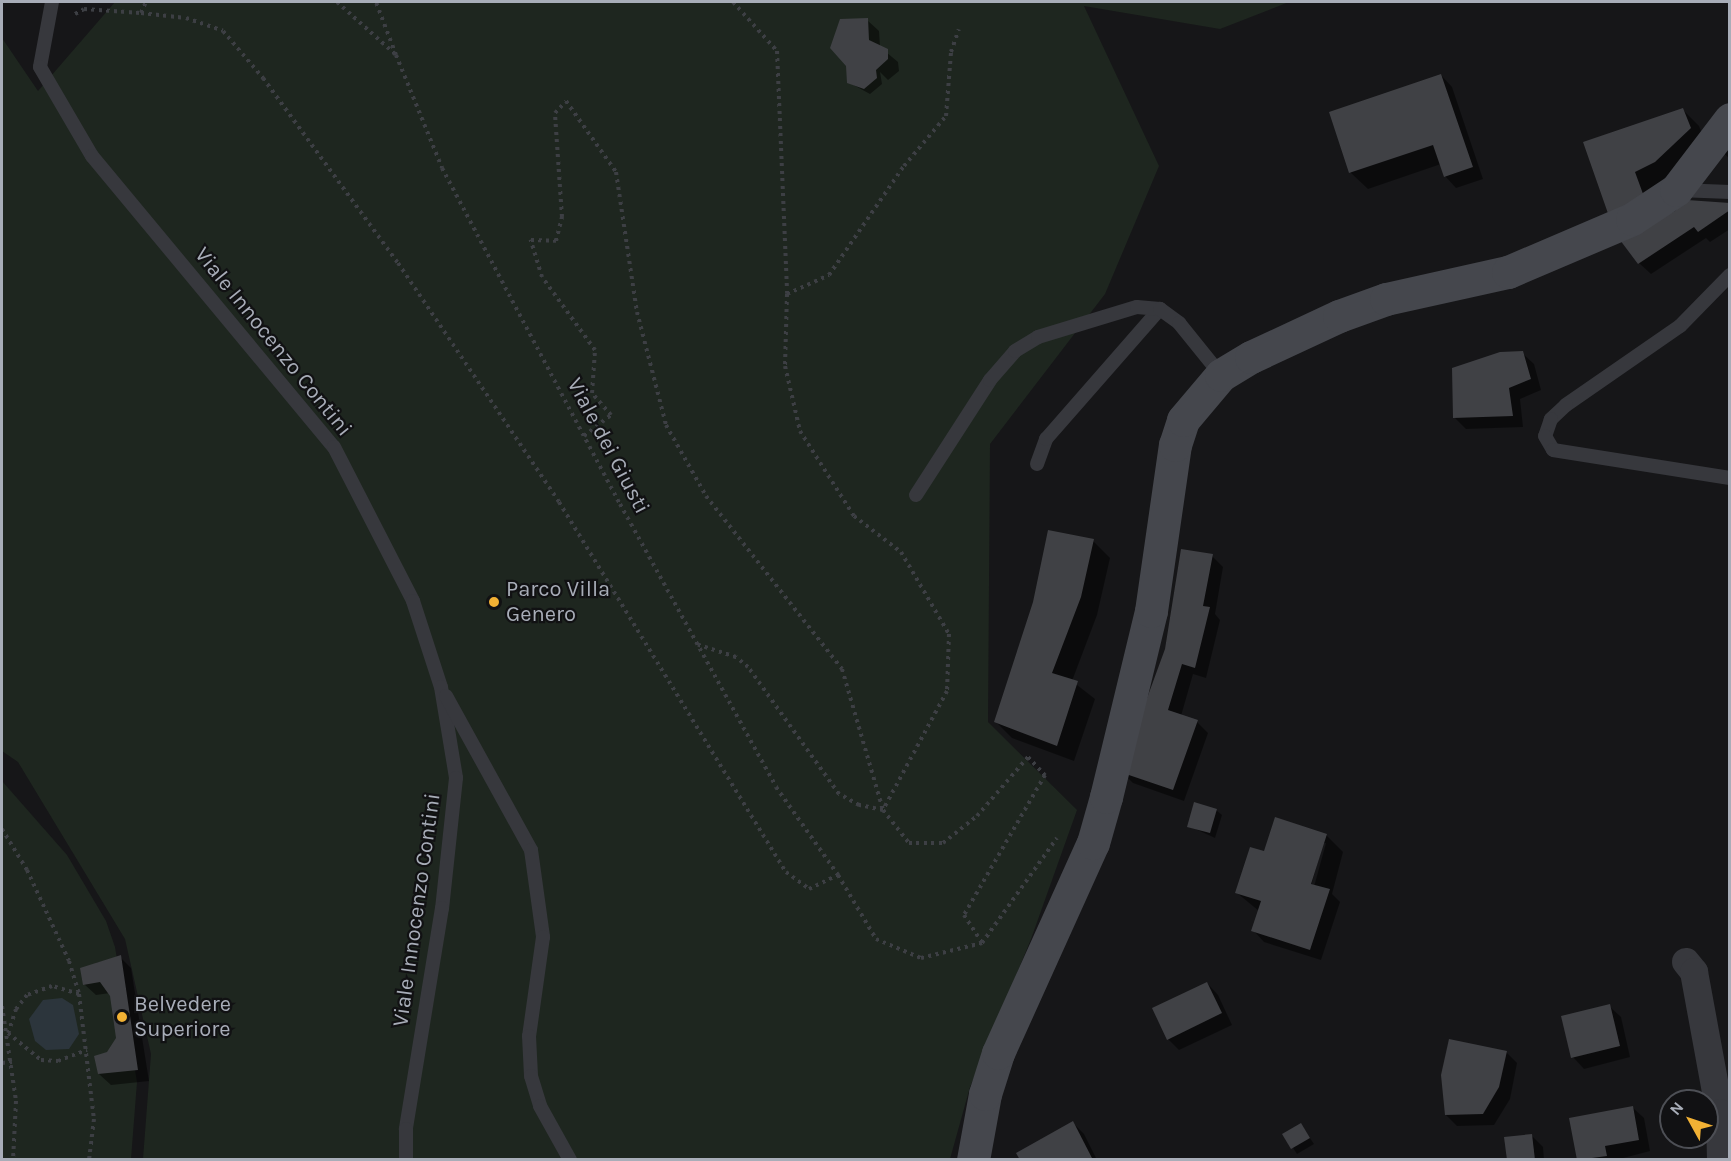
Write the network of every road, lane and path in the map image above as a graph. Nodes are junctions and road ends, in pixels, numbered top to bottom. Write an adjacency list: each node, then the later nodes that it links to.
1 (52, 2): 7 (lane, Viale Innocenzo Contini)
2 (146, 2): 6 (path)
3 (337, 2): 9 (path)
4 (376, 2): 9 (path, Viale dei Giusti)
5 (733, 2): 14 (path)
6 (141, 13): 7 (path); 26 (path)
7 (50, 25): 22 (lane, Viale Innocenzo Contini)
8 (959, 29): 14 (path)
9 (396, 54): 17 (path, Viale dei Giusti)
10 (1730, 119): 11 (street)
11 (1676, 190): 12 (lane); 16 (street)
12 (1730, 192)
13 (1730, 275): 19 (lane)
14 (787, 294): 23 (path)
15 (1160, 309): 16 (lane); 18 (lane); 20 (lane)
16 (1221, 375): 39 (street)
17 (584, 436): 21 (path, Viale dei Giusti); 23 (path)
18 (1037, 464)
19 (1730, 478)
20 (916, 495)
21 (698, 645): 23 (path); 26 (path, Viale dei Giusti)
22 (441, 687): 37 (lane, Viale Innocenzo Contini); 38 (lane)
23 (883, 810): 27 (path)
24 (2, 829): 29 (path)
25 (1063, 829): 27 (path)
26 (838, 875): 27 (path, Viale dei Giusti)
27 (981, 944)
28 (1686, 962): 40 (street)
29 (79, 994): 31 (path); 32 (path)
30 (2, 1006): 31 (path)
31 (8, 1034): 32 (path); 33 (path)
32 (87, 1050): 36 (path)
33 (12, 1062): 34 (path); 35 (path)
34 (2, 1063)
35 (13, 1160)
36 (89, 1160)
37 (406, 1160)
38 (570, 1160)
39 (974, 1160)
40 (1721, 1160)

